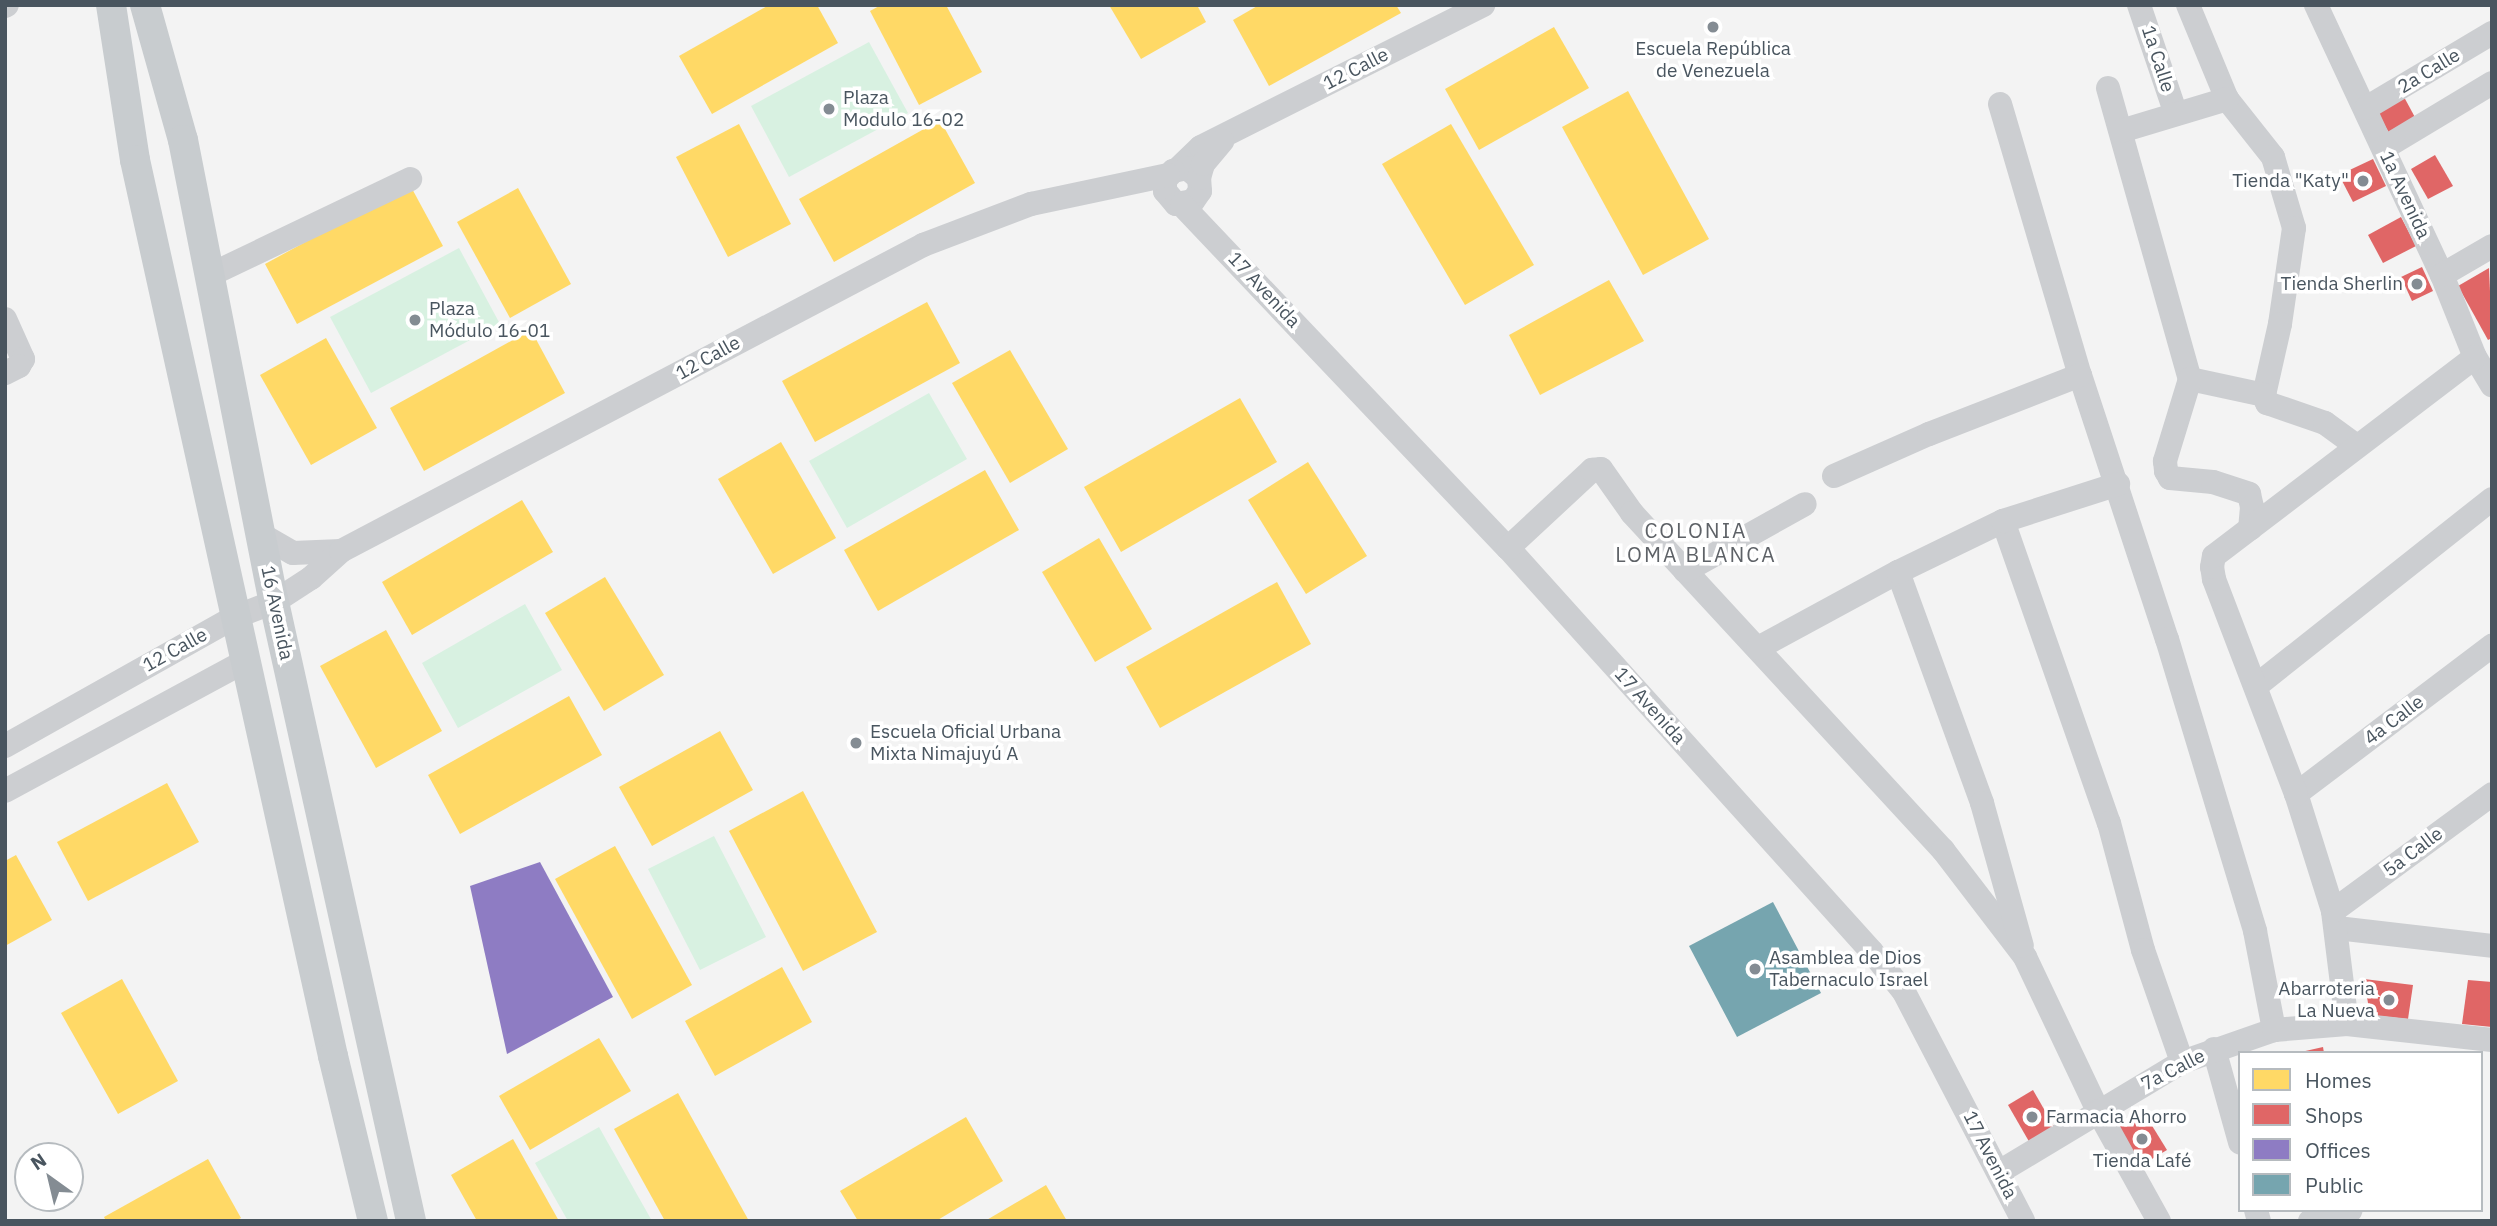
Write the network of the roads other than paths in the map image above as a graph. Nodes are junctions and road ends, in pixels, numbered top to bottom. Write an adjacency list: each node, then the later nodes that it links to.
1 (111, 5): 41 (main road)
2 (145, 5): 19 (main road, 16 Avenida)
3 (1483, 5): 17 (street, 12 Calle)
4 (2139, 5): 13 (street, 1a Calle)
5 (2188, 5): 10 (street)
6 (2316, 5): 12 (street, 1a Avenida)
7 (2492, 33): 12 (street, 2a Calle)
8 (2492, 83): 15 (street)
9 (2108, 88): 14 (street)
10 (2227, 99): 13 (street); 27 (street)
11 (2000, 104): 24 (street)
12 (2366, 108): 15 (street, 1a Avenida)
13 (2176, 114): 14 (street)
14 (2121, 131): 25 (street)
15 (2384, 148): 20 (street, 1a Avenida)
16 (410, 179): 19 (street)
17 (1183, 187): 36 (street, 17 Avenida); 37 (street, 12 Calle)
18 (2492, 246): 20 (street)
19 (210, 275): 35 (main road, 16 Avenida)
20 (2442, 275): 22 (street, 1a Avenida)
21 (5, 319): 23 (street)
22 (2475, 357): 26 (street, 1a Avenida); 28 (street)
23 (14, 366)
24 (2080, 375): 29 (street); 30 (street)
25 (2190, 379): 27 (street); 34 (street)
26 (2492, 385)
27 (2264, 395): 28 (street)
28 (2357, 446): 34 (street)
29 (1834, 476)
30 (2118, 484): 33 (street); 54 (street)
31 (2492, 499): 45 (street)
32 (1805, 504): 38 (street)
33 (2003, 521): 39 (street); 57 (street)
34 (2250, 529): 45 (street)
35 (260, 534): 37 (street, 12 Calle); 40 (main road, 16 Avenida)
36 (1508, 548): 38 (street); 60 (street, 17 Avenida)
37 (341, 551): 40 (street, 12 Calle)
38 (1685, 571): 43 (street)
39 (1898, 572): 43 (street); 52 (street)
40 (274, 602): 41 (street, 12 Calle); 63 (main road, 16 Avenida)
41 (235, 617): 44 (main road); 46 (street, 12 Calle)
42 (2492, 646): 48 (street, 4a Calle)
43 (1758, 648): 52 (street)
44 (245, 661): 47 (street); 62 (main road)
45 (2256, 686): 48 (street)
46 (5, 746)
47 (5, 791)
48 (2296, 794): 50 (street)
49 (2492, 794): 50 (street, 5a Calle)
50 (2335, 919): 51 (street); 53 (street)
51 (2492, 946)
52 (2025, 957): 58 (street)
53 (2347, 1024): 54 (street, 7a Calle); 55 (street, 7a Calle)
54 (2274, 1030): 56 (street, 7a Calle)
55 (2491, 1041)
56 (2214, 1049): 57 (street, 7a Calle); 59 (street)
57 (2182, 1062): 58 (street, 7a Calle)
58 (2098, 1111): 60 (street, 7a Calle); 65 (street)
59 (2238, 1135)
60 (1998, 1172): 64 (street, 17 Avenida)
61 (2344, 1212): 66 (street)
62 (373, 1221)
63 (411, 1221)
64 (2023, 1221)
65 (2160, 1221)
66 (2310, 1221)

